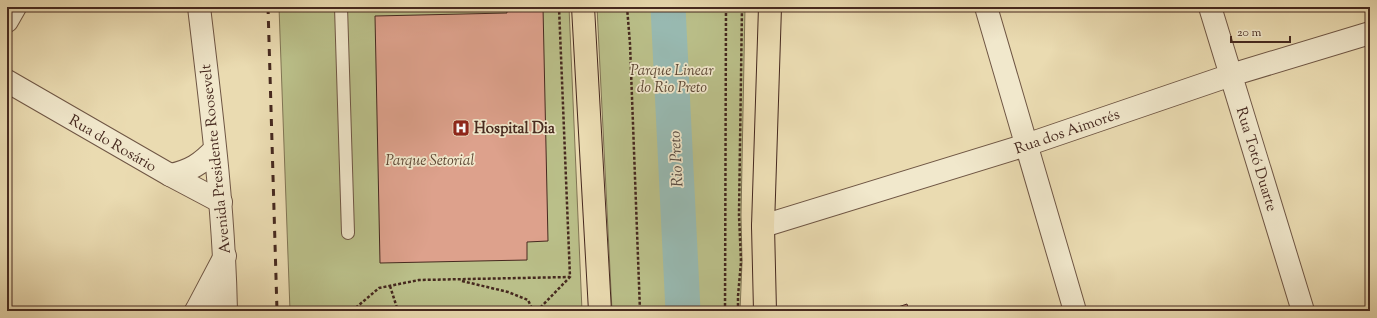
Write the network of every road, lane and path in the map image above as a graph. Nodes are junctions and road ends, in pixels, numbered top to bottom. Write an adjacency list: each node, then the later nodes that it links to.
1 (14, 7): 12 (street)
2 (199, 7): 17 (street, Avenida Presidente Roosevelt)
3 (341, 7): 21 (lane)
4 (559, 7): 23 (path)
5 (583, 7): 33 (main road)
6 (627, 7): 34 (path)
7 (726, 7): 35 (path)
8 (742, 7): 36 (path)
9 (770, 7): 20 (main road)
10 (986, 7): 16 (street)
11 (1210, 7): 14 (street, Rua Totó Duarte)
12 (7, 21)
13 (1370, 33): 14 (street, Rua dos Aimorés)
14 (1231, 75): 16 (street, Rua dos Aimorés); 39 (street, Rua Totó Duarte)
15 (7, 82): 18 (street, Rua do Rosário)
16 (1026, 145): 20 (street, Rua dos Aimorés); 38 (street)
17 (215, 149): 18 (street); 19 (street, Avenida Presidente Roosevelt)
18 (170, 175): 19 (street, Rua do Rosário)
19 (221, 202): 22 (street, Avenida Presidente Roosevelt)
20 (763, 226): 37 (main road)
21 (348, 233)
22 (225, 256): 26 (street); 28 (street, Avenida Presidente Roosevelt)
23 (570, 277): 24 (path); 32 (path)
24 (457, 280): 25 (path); 31 (path)
25 (390, 286): 29 (path); 30 (path)
26 (196, 311): 27 (street)
27 (220, 311)
28 (226, 311)
29 (352, 311)
30 (398, 311)
31 (533, 311)
32 (537, 311)
33 (600, 311)
34 (640, 311)
35 (725, 311)
36 (738, 311)
37 (765, 311)
38 (1075, 311)
39 (1303, 311)

